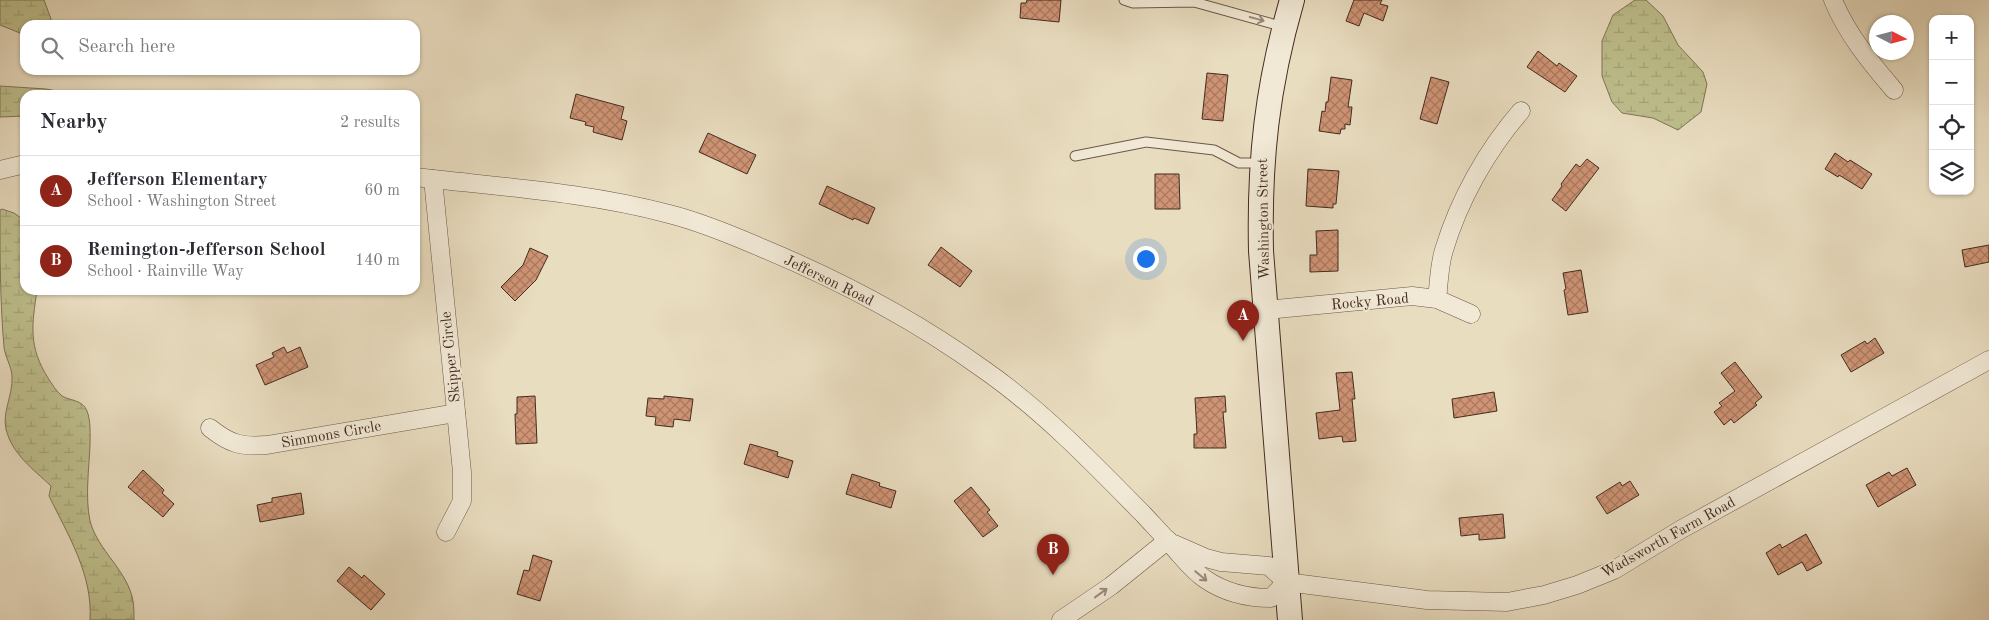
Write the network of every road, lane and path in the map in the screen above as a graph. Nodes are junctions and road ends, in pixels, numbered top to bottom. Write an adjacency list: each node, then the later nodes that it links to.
1 (1124, 0): 4 (lane, one-way to 4)
2 (1292, 0): 4 (main road, Washington Street)
3 (1833, 0): 5 (street)
4 (1284, 27): 8 (main road, Washington Street)
5 (1894, 90)
6 (1521, 111): 13 (street)
7 (1076, 156): 8 (lane)
8 (1262, 163): 14 (main road, Washington Street)
9 (20, 165): 10 (street)
10 (0, 170)
11 (420, 178): 12 (street, Jefferson Road)
12 (433, 179): 17 (street, Skipper Circle); 20 (street, Jefferson Road)
13 (1437, 299): 14 (street, Rocky Road); 15 (street, Rocky Road)
14 (1266, 310): 21 (main road, Washington Street)
15 (1471, 314)
16 (1989, 360): 21 (street, Wadsworth Farm Road)
17 (456, 413): 18 (street, Simmons Circle); 19 (street, Skipper Circle)
18 (210, 428)
19 (446, 532)
20 (1168, 540): 21 (street, Jefferson Road); 21 (street, Jefferson Road, one-way to 21); 22 (street, one-way to 20)
21 (1286, 582): 23 (main road, Washington Street)
22 (1061, 620)
23 (1290, 620)

